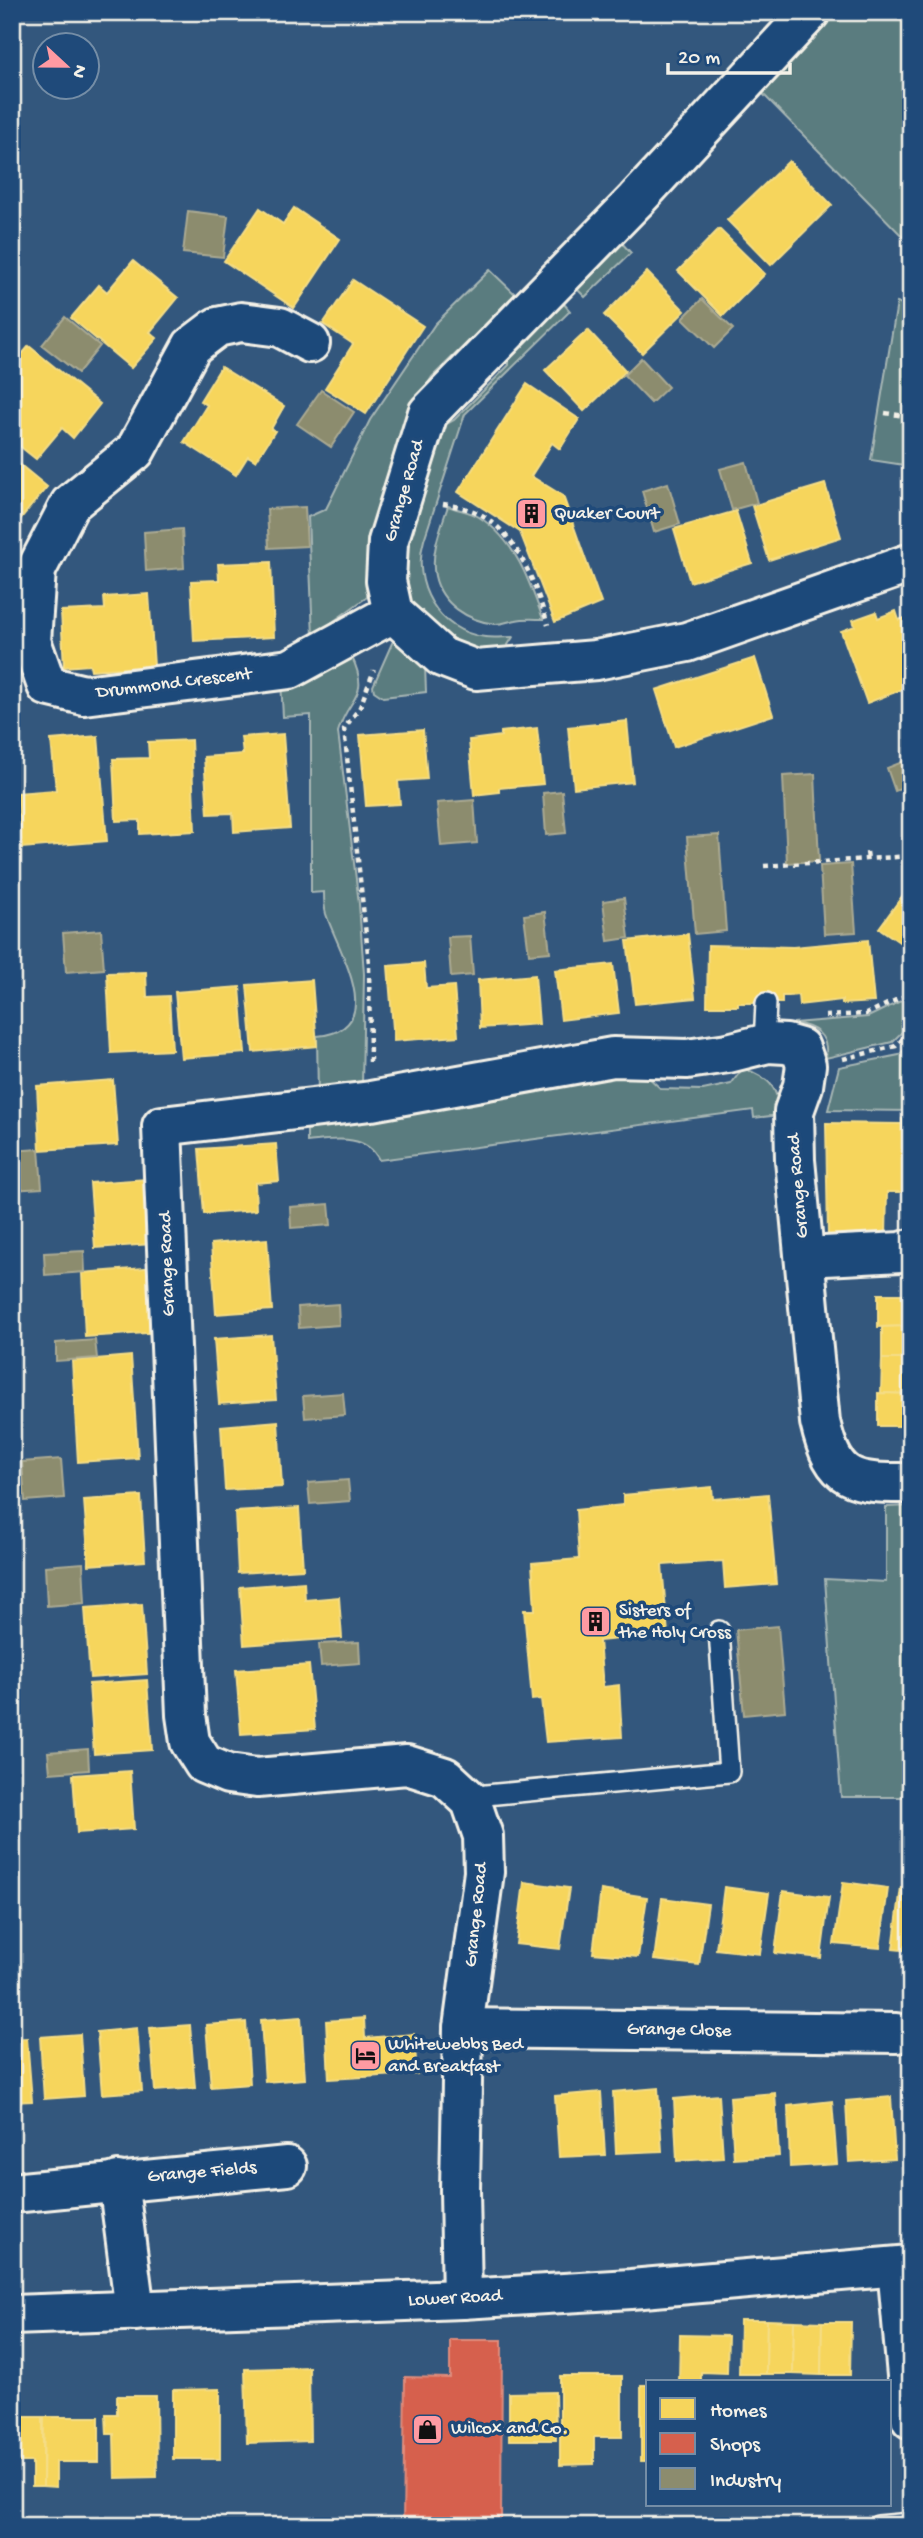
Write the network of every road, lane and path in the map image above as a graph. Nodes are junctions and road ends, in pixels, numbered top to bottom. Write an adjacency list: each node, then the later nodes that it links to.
1 (810, 12): 7 (street, Grange Road)
2 (310, 343): 7 (street, Drummond Crescent)
3 (885, 413): 4 (path)
4 (911, 417)
5 (443, 504): 8 (path)
6 (911, 563): 7 (street)
7 (396, 616): 19 (path)
8 (548, 625)
9 (867, 852): 11 (path)
10 (911, 856): 11 (path)
11 (868, 859): 12 (path)
12 (764, 866)
13 (911, 993): 15 (path)
14 (766, 1003): 17 (lane)
15 (816, 1017)
16 (911, 1030): 18 (path)
17 (764, 1045): 19 (street, Grange Road); 21 (street, Grange Road)
18 (836, 1061)
19 (371, 1101): 24 (street, Grange Road)
20 (911, 1249): 21 (street)
21 (805, 1257): 22 (street, Grange Road)
22 (911, 1483)
23 (719, 1630): 24 (lane)
24 (471, 1801): 25 (street, Grange Road)
25 (463, 2028): 26 (street, Grange Close); 31 (street, Grange Road)
26 (895, 2033)
27 (287, 2166): 28 (street, Grange Fields)
28 (118, 2180): 29 (street, Grange Fields); 32 (street)
29 (12, 2193)
30 (904, 2266): 31 (street, Lower Road); 34 (street)
31 (462, 2299): 32 (street, Lower Road)
32 (135, 2311): 33 (street, Lower Road)
33 (12, 2315)
34 (911, 2419)
35 (911, 2523): 36 (lane)
36 (878, 2526)

